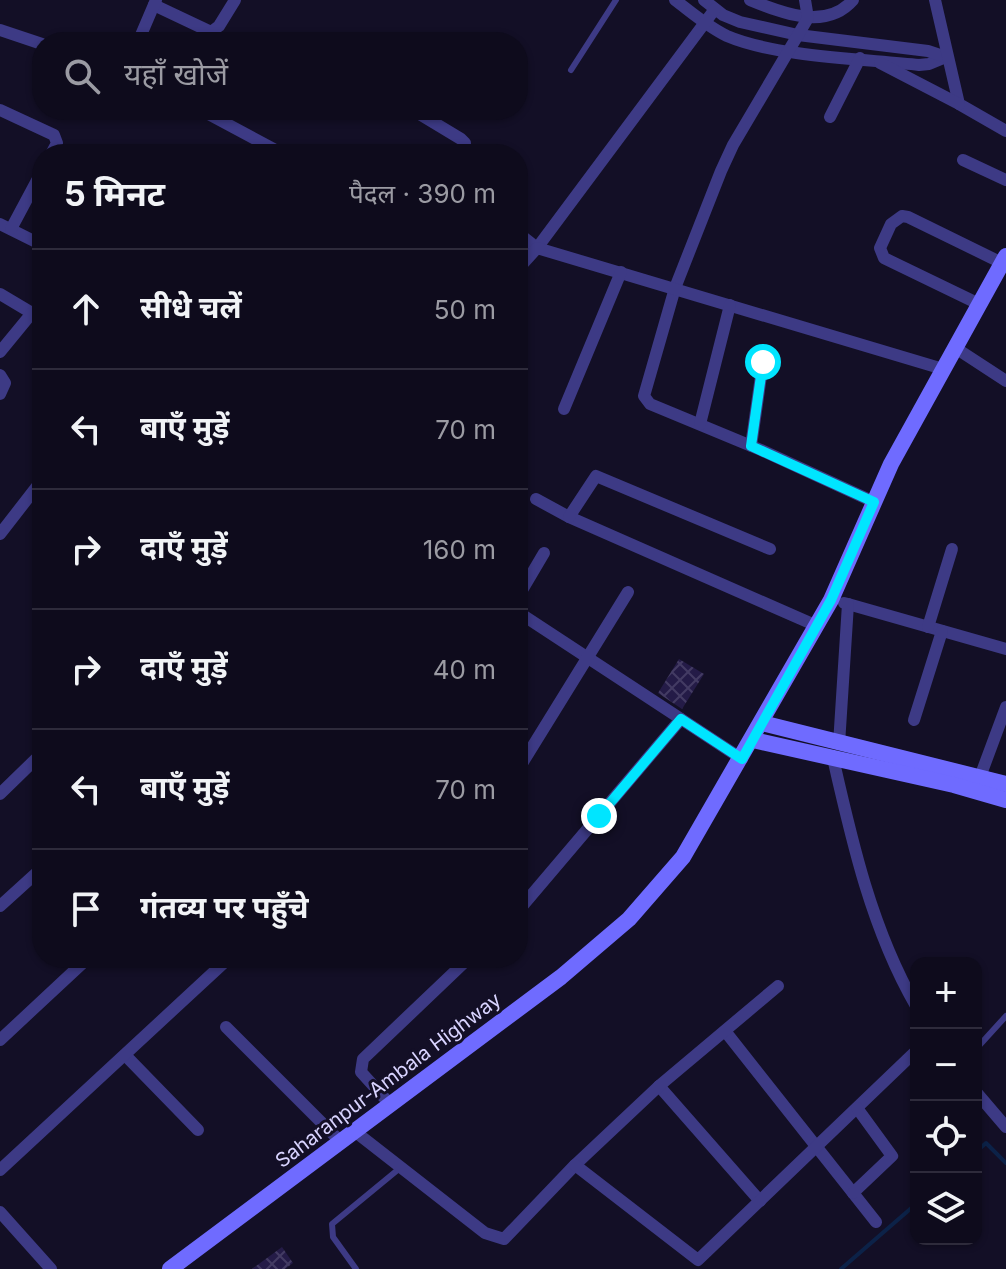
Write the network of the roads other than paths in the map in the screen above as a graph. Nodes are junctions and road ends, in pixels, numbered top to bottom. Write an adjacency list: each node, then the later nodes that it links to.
1 (235, 0): 9 (street)
2 (616, 0): 21 (lane)
3 (675, 0): 13 (street)
4 (704, 0): 11 (street)
5 (750, 0): 10 (street)
6 (805, 0): 12 (street)
7 (853, 0): 12 (street)
8 (935, 0): 19 (street)
9 (155, 2): 15 (street)
10 (763, 3): 12 (street)
11 (715, 9): 13 (street); 16 (street)
12 (808, 18): 16 (street)
13 (706, 23): 18 (street); 37 (street)
14 (0, 30): 17 (street)
15 (142, 32)
16 (798, 35): 18 (street); 19 (street)
17 (32, 41)
18 (789, 50): 20 (street); 41 (street)
19 (946, 57): 20 (street); 22 (street)
20 (866, 59): 22 (street); 24 (street)
21 (571, 70)
22 (959, 104): 27 (street)
23 (0, 110): 28 (street)
24 (830, 117)
25 (220, 120): 29 (street)
26 (430, 120): 30 (street)
27 (1006, 131)
28 (56, 144)
29 (264, 144)
30 (464, 144)
31 (963, 160): 32 (street)
32 (1006, 180)
33 (32, 187): 34 (street)
34 (6, 227): 35 (street)
35 (32, 240)
36 (528, 241): 37 (street)
37 (537, 248): 38 (street); 40 (street)
38 (528, 258)
39 (1004, 259): 43 (main road, Saharanpur-Ambala Highway); 43 (street)
40 (621, 272): 41 (street); 54 (street)
41 (675, 288): 44 (street); 55 (street)
42 (0, 294): 45 (street)
43 (979, 304): 47 (main road, Saharanpur-Ambala Highway)
44 (730, 305): 50 (street); 55 (street)
45 (32, 313)
46 (32, 321): 48 (street)
47 (954, 347): 50 (main road, Saharanpur-Ambala Highway); 52 (street)
48 (0, 352)
49 (763, 362): 56 (street)
50 (943, 369): 59 (main road, Saharanpur-Ambala Highway)
51 (0, 375): 53 (street)
52 (1005, 379)
53 (0, 394)
54 (564, 409)
55 (700, 424): 56 (street)
56 (751, 446): 59 (street)
57 (32, 492): 61 (street)
58 (536, 499): 60 (street)
59 (874, 502): 67 (main road, Saharanpur-Ambala Highway)
60 (569, 517): 62 (street); 69 (street)
61 (2, 527)
62 (770, 549)
63 (952, 549): 70 (street)
64 (544, 553): 65 (street)
65 (528, 580)
66 (628, 592): 73 (street)
67 (840, 602): 69 (main road, Saharanpur-Ambala Highway); 70 (street); 79 (street)
68 (528, 618): 73 (street)
69 (817, 626): 77 (main road, Saharanpur-Ambala Highway)
70 (928, 627): 71 (street)
71 (942, 631): 72 (street); 76 (street)
72 (1006, 649)
73 (589, 658): 75 (street); 80 (street)
74 (1006, 709): 83 (street)
75 (681, 719): 81 (street); 88 (street)
76 (914, 720)
77 (762, 723): 78 (main road, Saharanpur-Ambala Highway); 79 (main road)
78 (753, 740): 79 (main road); 81 (main road, Saharanpur-Ambala Highway)
79 (836, 751): 83 (main road); 86 (main road); 94 (street)
80 (528, 754)
81 (742, 759): 104 (main road, Saharanpur-Ambala Highway)
82 (32, 763): 85 (street)
83 (980, 777): 84 (main road)
84 (1006, 784)
85 (0, 794)
86 (1006, 800)
87 (32, 877): 89 (street)
88 (528, 899)
89 (0, 906)
90 (77, 968): 98 (street)
91 (218, 968): 100 (street)
92 (459, 968): 104 (street)
93 (778, 986): 97 (street)
94 (910, 995)
95 (1006, 1016): 99 (lane)
96 (226, 1027): 108 (street)
97 (725, 1031): 102 (street); 109 (street)
98 (0, 1040)
99 (982, 1042)
100 (125, 1055): 107 (street); 112 (street)
101 (910, 1057): 105 (street)
102 (659, 1086): 110 (street); 114 (street)
103 (982, 1099): 106 (street)
104 (389, 1103): 108 (main road, Saharanpur-Ambala Highway)
105 (857, 1108): 109 (street); 113 (street)
106 (1006, 1127)
107 (198, 1130)
108 (346, 1135): 111 (street); 118 (main road, Saharanpur-Ambala Highway)
109 (817, 1146): 113 (street); 114 (street)
110 (575, 1165): 111 (street); 114 (street)
111 (400, 1168): 119 (lane)
112 (0, 1170)
113 (853, 1193): 116 (street)
114 (760, 1201)
115 (0, 1212): 117 (street)
116 (876, 1222)
117 (51, 1269)
118 (170, 1269)
119 (356, 1269)

